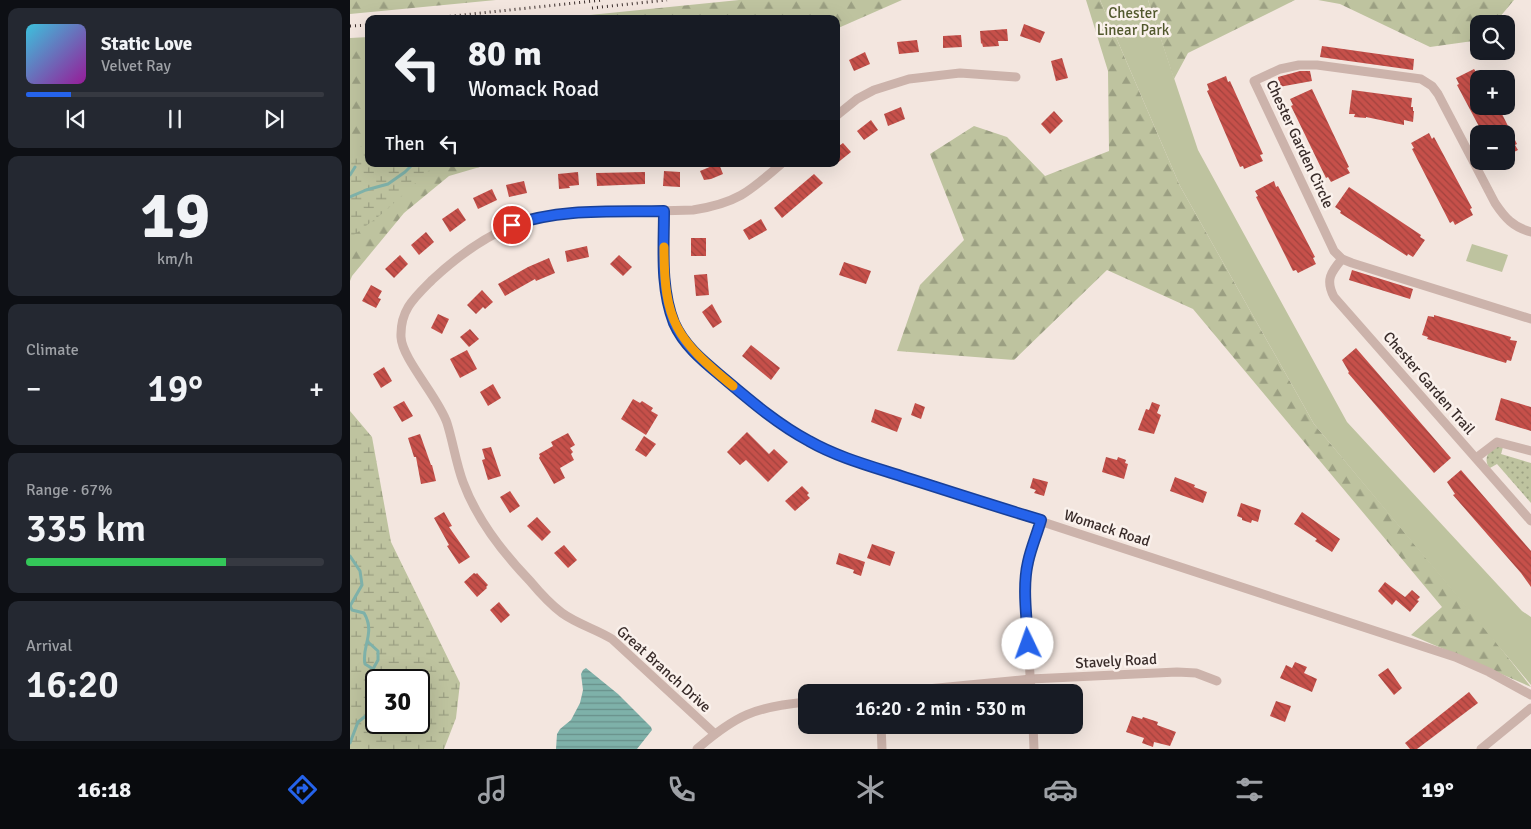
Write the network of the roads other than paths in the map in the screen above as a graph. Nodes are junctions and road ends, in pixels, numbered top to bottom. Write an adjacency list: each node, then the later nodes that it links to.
1 (1016, 77): 2 (street)
2 (840, 113)
3 (777, 167): 4 (street, Great Branch Drive)
4 (664, 211): 10 (street, Womack Road); 19 (street, Great Branch Drive)
5 (1531, 232): 6 (street, Chester Garden Circle)
6 (1342, 259): 7 (street); 9 (street, Chester Garden Trail)
7 (1531, 319)
8 (1531, 451): 9 (street)
9 (1476, 458): 11 (street, Chester Garden Trail)
10 (1041, 520): 12 (street); 16 (street, Womack Road)
11 (1531, 521)
12 (1031, 679): 13 (street, Stavely Road); 14 (street, Stavely Road); 15 (street)
13 (1217, 681)
14 (979, 684)
15 (1031, 684)
16 (1531, 695)
17 (798, 703): 19 (street)
18 (1531, 708): 25 (street)
19 (715, 734): 22 (street)
20 (881, 734): 23 (street)
21 (1033, 734): 24 (street)
22 (697, 749)
23 (882, 749)
24 (1034, 749)
25 (1481, 749)

